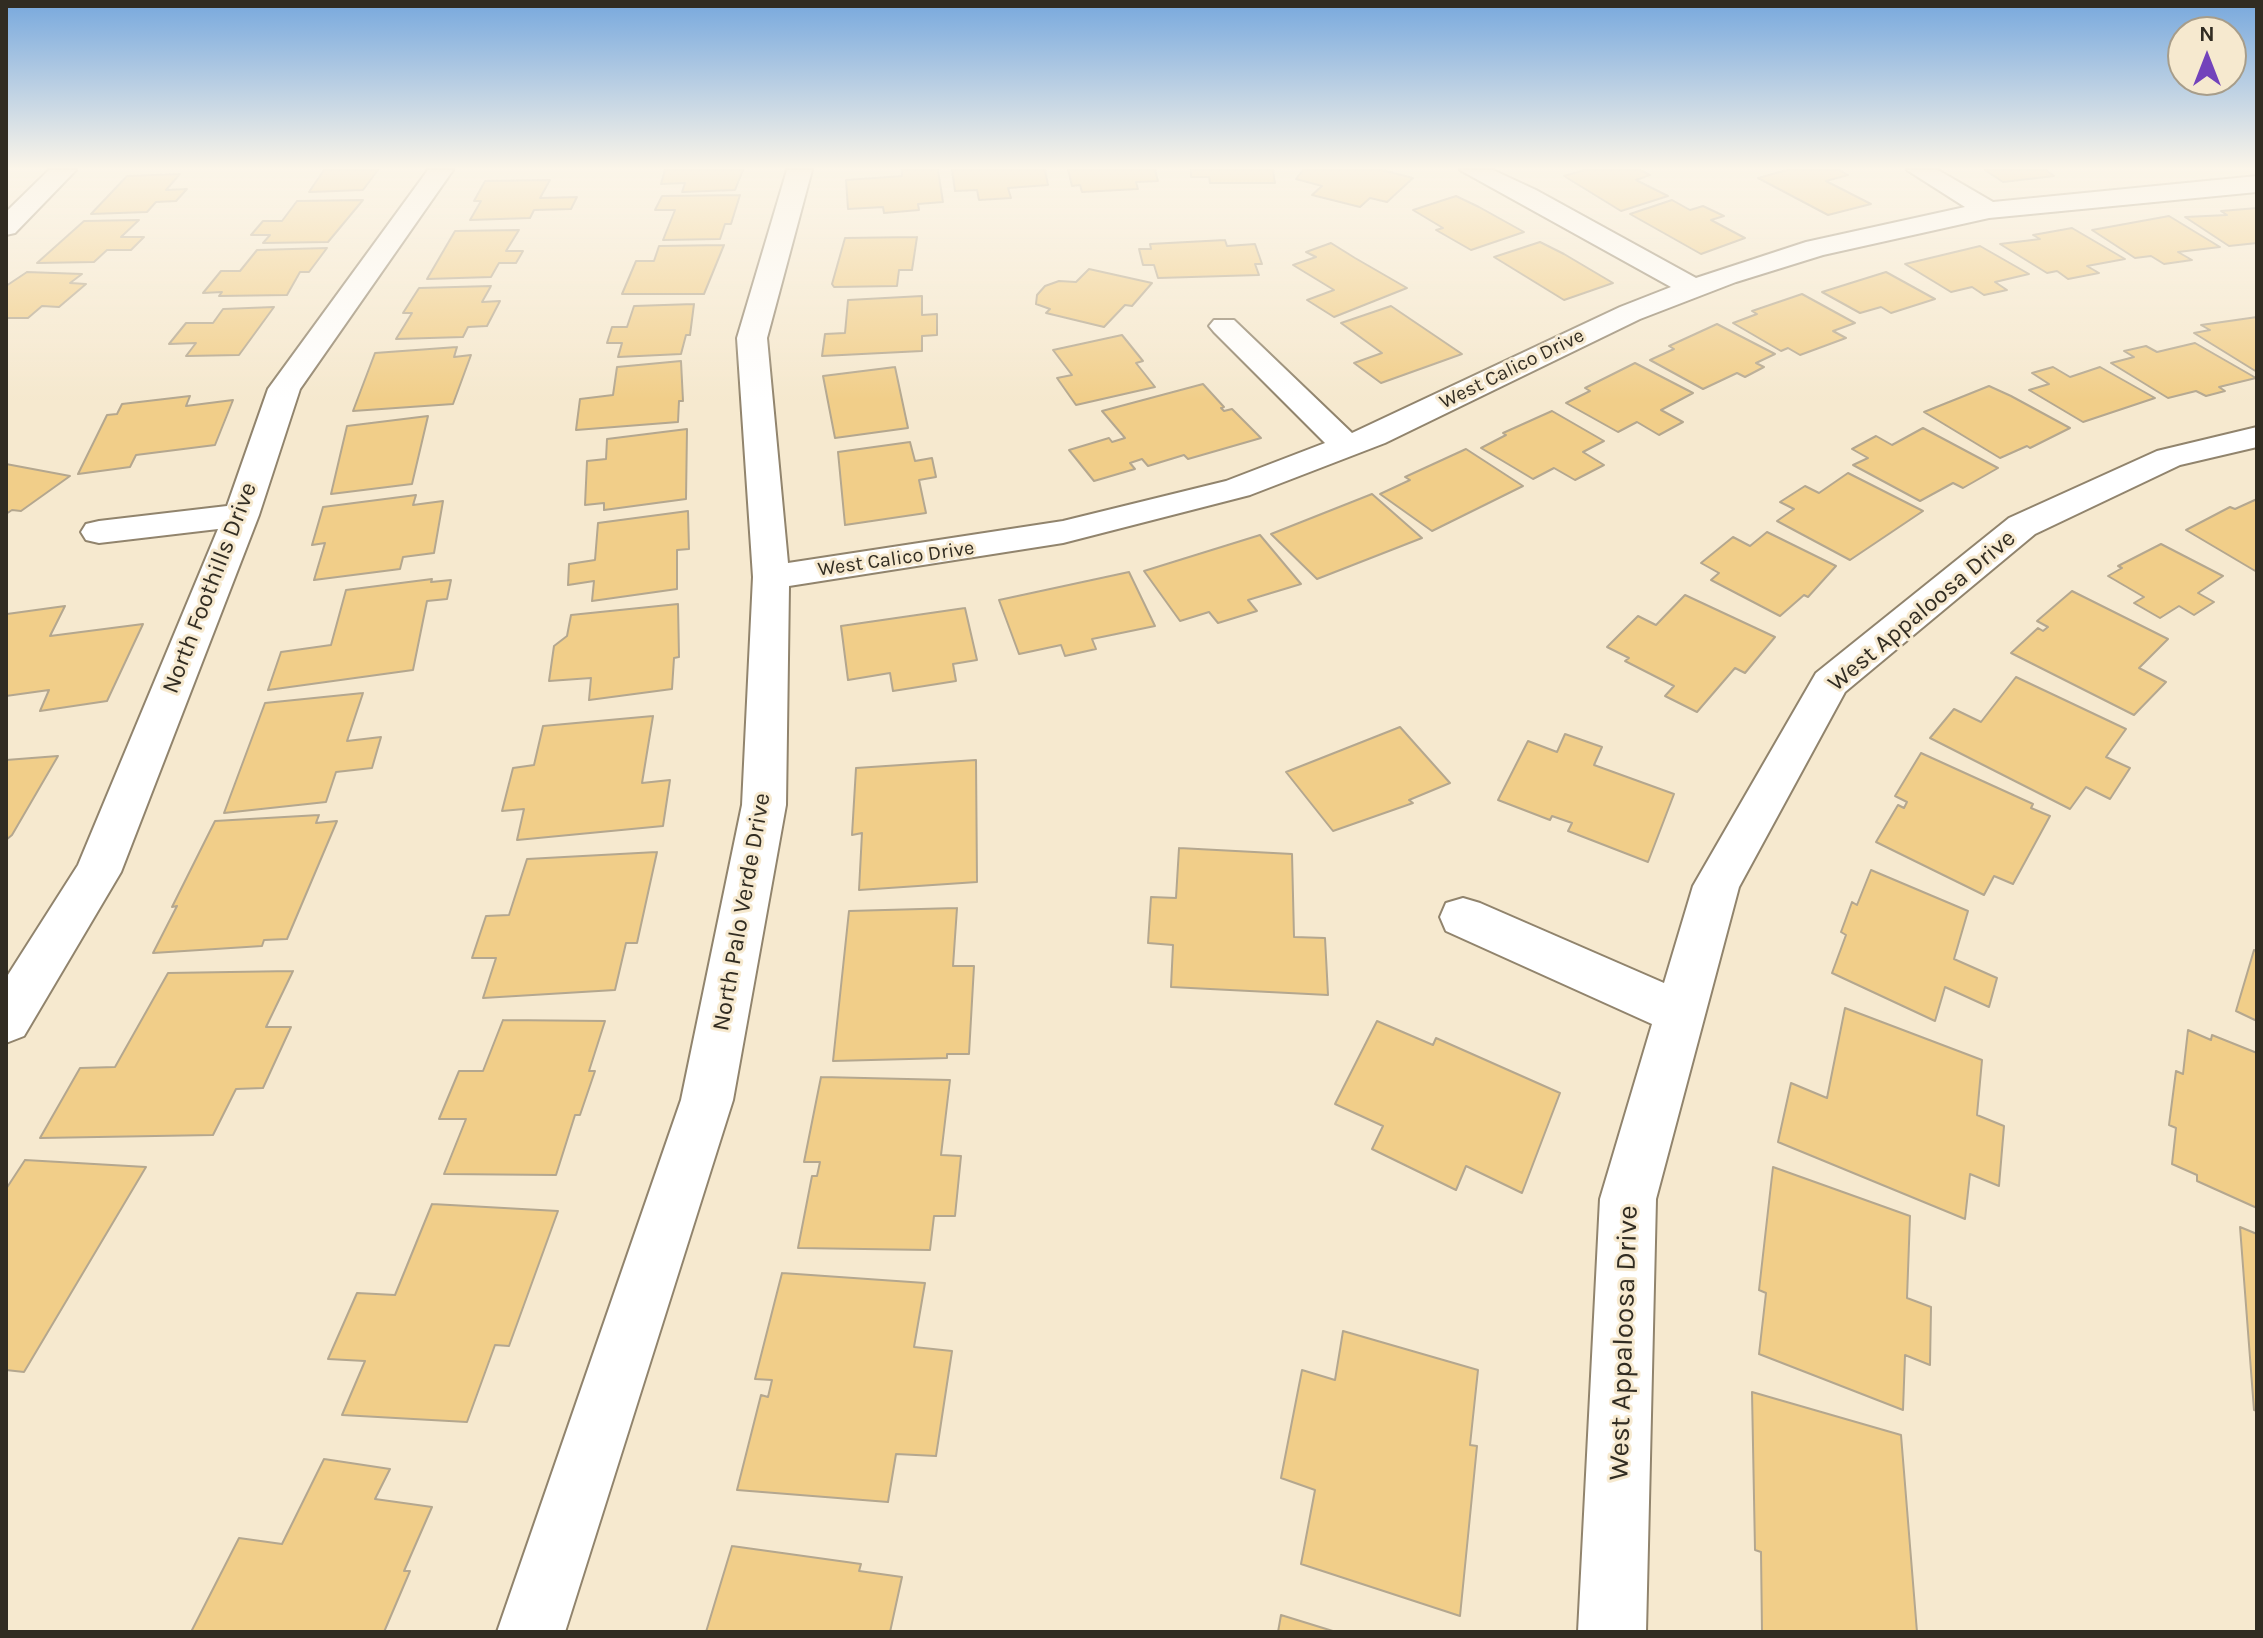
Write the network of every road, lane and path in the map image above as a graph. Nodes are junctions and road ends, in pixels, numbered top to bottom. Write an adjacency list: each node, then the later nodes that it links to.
1 (386, 246): 9 (street, North Foothills Drive)
2 (778, 246): 11 (street, North Palo Verde Drive)
3 (1619, 246): 5 (street)
4 (1823, 246): 5 (street, West Calico Drive)
5 (1694, 288): 8 (street, West Calico Drive)
6 (1224, 326): 8 (street)
7 (2257, 437): 13 (street, West Appaloosa Drive)
8 (1348, 447): 11 (street, West Calico Drive)
9 (241, 515): 10 (street); 14 (street, North Foothills Drive)
10 (99, 532)
11 (771, 577): 15 (street, North Palo Verde Drive)
12 (1463, 917): 13 (street)
13 (1680, 1013): 16 (street, West Appaloosa Drive)
14 (6, 1021)
15 (531, 1632)
16 (1612, 1632)

